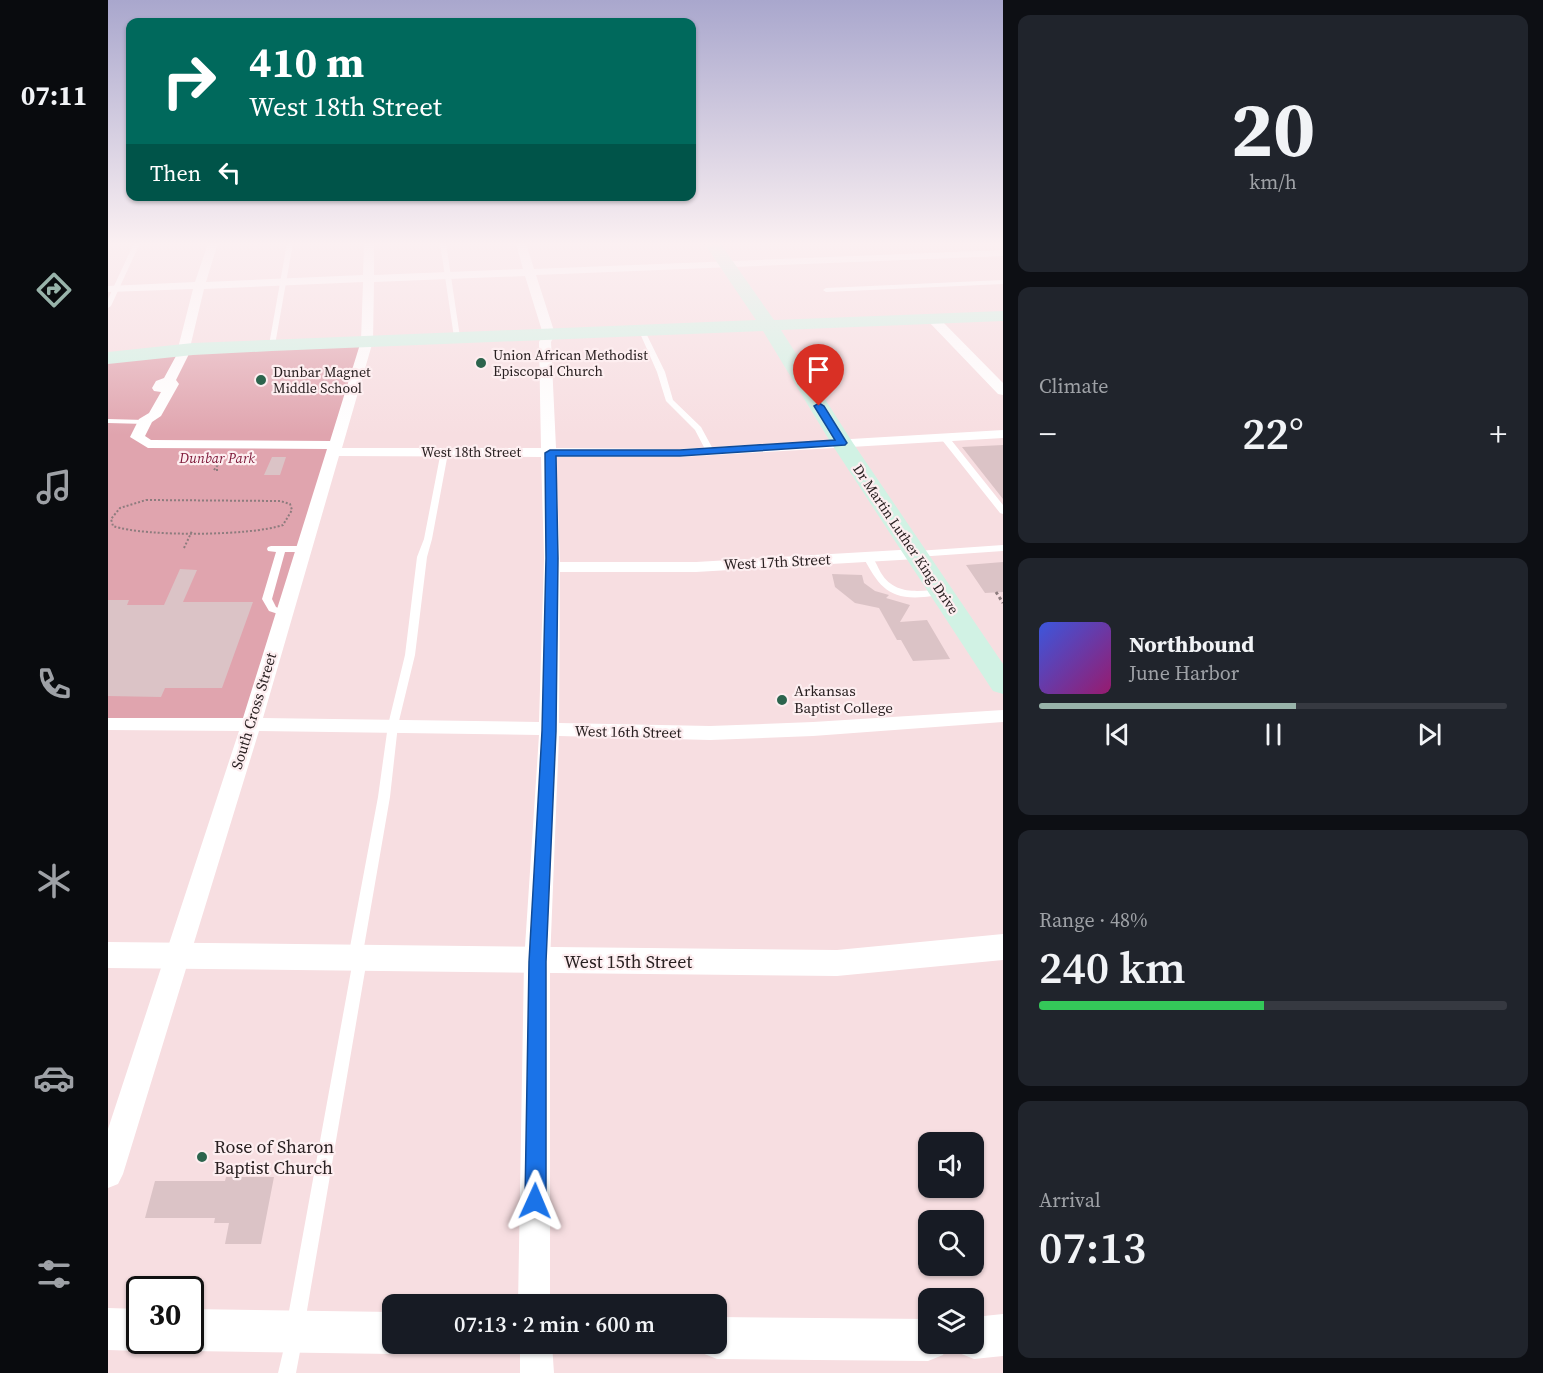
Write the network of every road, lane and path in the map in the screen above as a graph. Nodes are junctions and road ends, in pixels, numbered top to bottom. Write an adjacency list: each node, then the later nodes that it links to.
1 (194, 307): 15 (street)
2 (279, 307): 14 (lane)
3 (368, 307): 13 (street, South Cross Street)
4 (453, 307): 12 (lane)
5 (540, 307): 11 (street)
6 (756, 307): 9 (main road, Dr Martin Luther King Drive)
7 (1003, 316): 8 (main road)
8 (933, 319): 9 (main road); 17 (street)
9 (769, 326): 10 (main road); 22 (main road, Dr Martin Luther King Drive)
10 (642, 331): 11 (main road); 24 (lane)
11 (549, 334): 12 (main road); 26 (street)
12 (458, 337): 13 (main road)
13 (367, 341): 14 (main road); 23 (street, South Cross Street)
14 (272, 345): 15 (main road)
15 (184, 350): 16 (main road); 19 (street)
16 (108, 358)
17 (1003, 391)
18 (108, 421): 19 (lane)
19 (146, 421): 23 (street, West 18th Street)
20 (1003, 434): 21 (street, West 18th Street)
21 (945, 438): 22 (street, West 18th Street); 29 (lane)
22 (842, 443): 24 (street, West 18th Street); 34 (main road, Dr Martin Luther King Drive)
23 (335, 449): 25 (street, West 18th Street); 33 (street, South Cross Street)
24 (710, 451): 26 (street, West 18th Street)
25 (444, 453): 26 (street, West 18th Street); 45 (lane)
26 (550, 453): 36 (street)
27 (232, 458): 28 (path)
28 (218, 470)
29 (1003, 511)
30 (192, 531): 30 (path); 32 (path)
31 (1003, 548): 34 (lane, West 17th Street)
32 (184, 549)
33 (304, 549): 40 (street, South Cross Street); 40 (lane)
34 (917, 554): 35 (street, West 17th Street); 37 (main road, Dr Martin Luther King Drive)
35 (868, 557): 36 (street, West 17th Street); 37 (lane)
36 (551, 567): 46 (street)
37 (942, 592): 41 (main road, Dr Martin Luther King Drive)
38 (996, 592): 39 (path)
39 (1003, 602)
40 (284, 613): 44 (street, South Cross Street)
41 (1003, 684)
42 (1003, 716): 46 (street, West 16th Street)
43 (108, 724): 44 (street, West 16th Street)
44 (251, 724): 45 (street, West 16th Street); 49 (street, South Cross Street)
45 (393, 725): 46 (street, West 16th Street); 50 (lane)
46 (549, 731): 51 (street)
47 (1003, 947): 51 (street, West 15th Street)
48 (108, 955): 49 (street, West 15th Street)
49 (177, 956): 50 (street, West 15th Street); 52 (street, South Cross Street)
50 (358, 959): 51 (street, West 15th Street); 57 (lane)
51 (537, 962): 53 (street)
52 (108, 1174)
53 (534, 1294)
54 (108, 1329): 55 (street)
55 (126, 1330)
56 (204, 1330): 57 (street)
57 (294, 1332): 58 (street); 64 (lane)
58 (382, 1333)
59 (1003, 1335): 60 (street)
60 (984, 1337)
61 (727, 1338): 62 (street)
62 (918, 1340)
63 (536, 1354): 65 (street)
64 (287, 1373)
65 (537, 1373)

